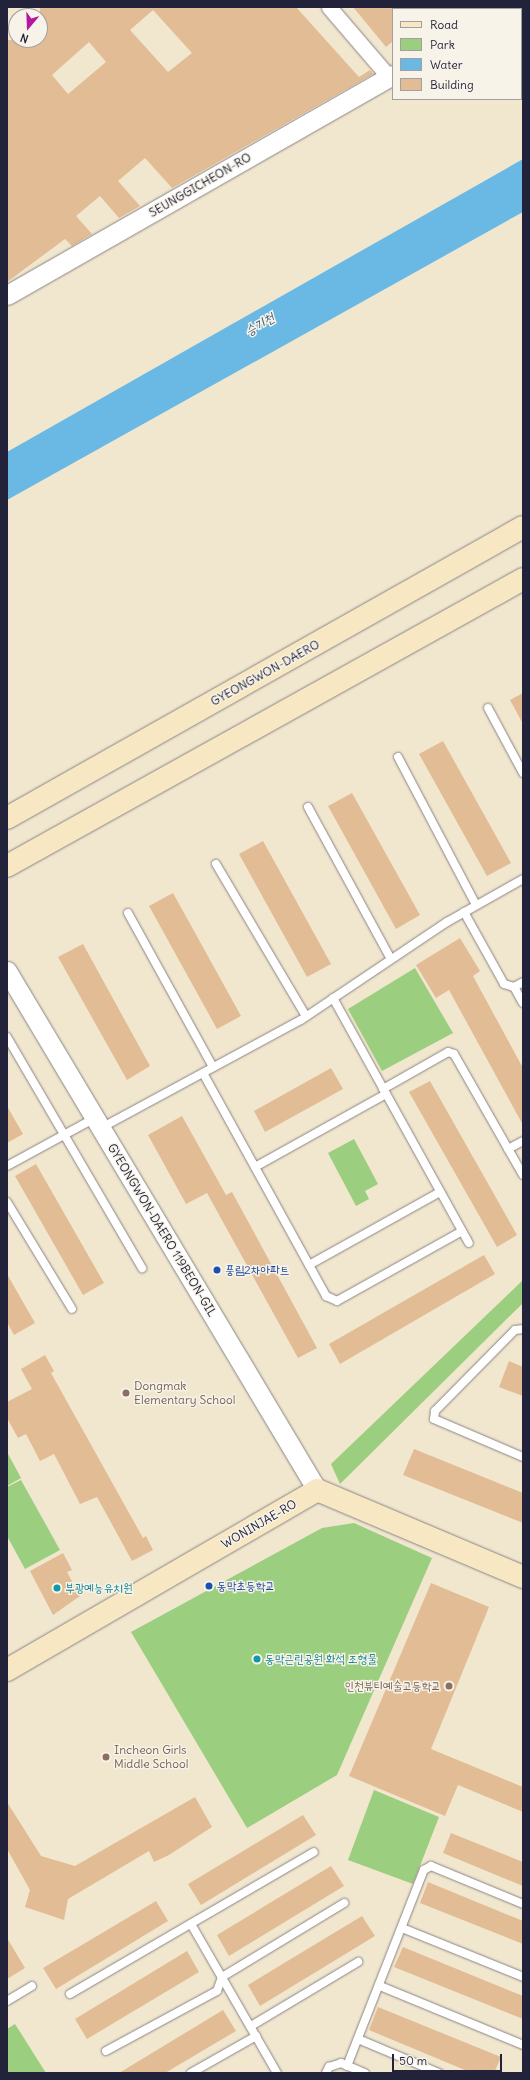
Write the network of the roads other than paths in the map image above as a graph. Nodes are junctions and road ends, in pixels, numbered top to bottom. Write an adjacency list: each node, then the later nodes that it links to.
1 (329, 7): 2 (street)
2 (391, 76): 3 (street, SEUNGGICHEON-RO)
3 (7, 294)
4 (523, 527): 10 (main road, GYEONGWON-DAERO)
5 (523, 579): 12 (main road)
6 (488, 708): 8 (lane)
7 (398, 757): 14 (lane)
8 (523, 773)
9 (308, 807): 17 (lane)
10 (7, 818)
11 (216, 864): 23 (lane)
12 (7, 866)
13 (523, 879): 14 (lane)
14 (476, 905): 15 (lane)
15 (464, 912): 17 (lane); 20 (lane)
16 (128, 913): 25 (lane)
17 (391, 960): 21 (lane)
18 (7, 971): 28 (street, GYEONGWON-DAERO 119BEON-GIL)
19 (523, 982): 20 (lane)
20 (514, 987): 22 (lane)
21 (332, 998): 23 (lane); 27 (lane)
22 (523, 1003)
23 (306, 1016): 25 (lane)
24 (7, 1037): 29 (lane)
25 (213, 1067): 26 (lane)
26 (203, 1073): 28 (lane); 33 (lane)
27 (384, 1092): 31 (lane); 33 (lane); 35 (lane)
28 (98, 1123): 29 (lane); 44 (street, GYEONGWON-DAERO 119BEON-GIL)
29 (64, 1135): 32 (lane); 40 (lane)
30 (523, 1142): 31 (lane)
31 (508, 1149): 34 (lane)
32 (7, 1166)
33 (255, 1167): 39 (lane)
34 (523, 1175)
35 (440, 1192): 37 (lane); 39 (lane)
36 (7, 1202): 41 (lane)
37 (462, 1231): 38 (lane); 39 (lane)
38 (469, 1243)
39 (309, 1265)
40 (142, 1268)
41 (72, 1309)
42 (523, 1329): 43 (lane)
43 (523, 1457)
44 (317, 1490): 45 (main road); 46 (main road, WONINJAE-RO)
45 (523, 1577)
46 (7, 1670)
47 (314, 1852): 50 (lane)
48 (344, 1903): 53 (lane)
49 (523, 1904): 51 (lane)
50 (191, 1924): 53 (lane); 57 (lane)
51 (402, 1928): 54 (lane); 56 (lane)
52 (358, 1962): 59 (lane)
53 (222, 1977): 59 (lane); 63 (lane)
54 (523, 1977)
55 (32, 1986): 58 (lane)
56 (380, 1986): 61 (lane); 62 (lane)
57 (70, 1994)
58 (7, 2001)
59 (250, 2026): 60 (lane)
60 (256, 2036): 66 (lane); 67 (lane)
61 (358, 2039): 64 (lane); 70 (lane)
62 (523, 2045)
63 (106, 2051)
64 (347, 2066): 65 (lane); 69 (lane)
65 (328, 2070): 68 (lane)
66 (191, 2073)
67 (277, 2073)
68 (319, 2073)
69 (365, 2073)
70 (439, 2073)

